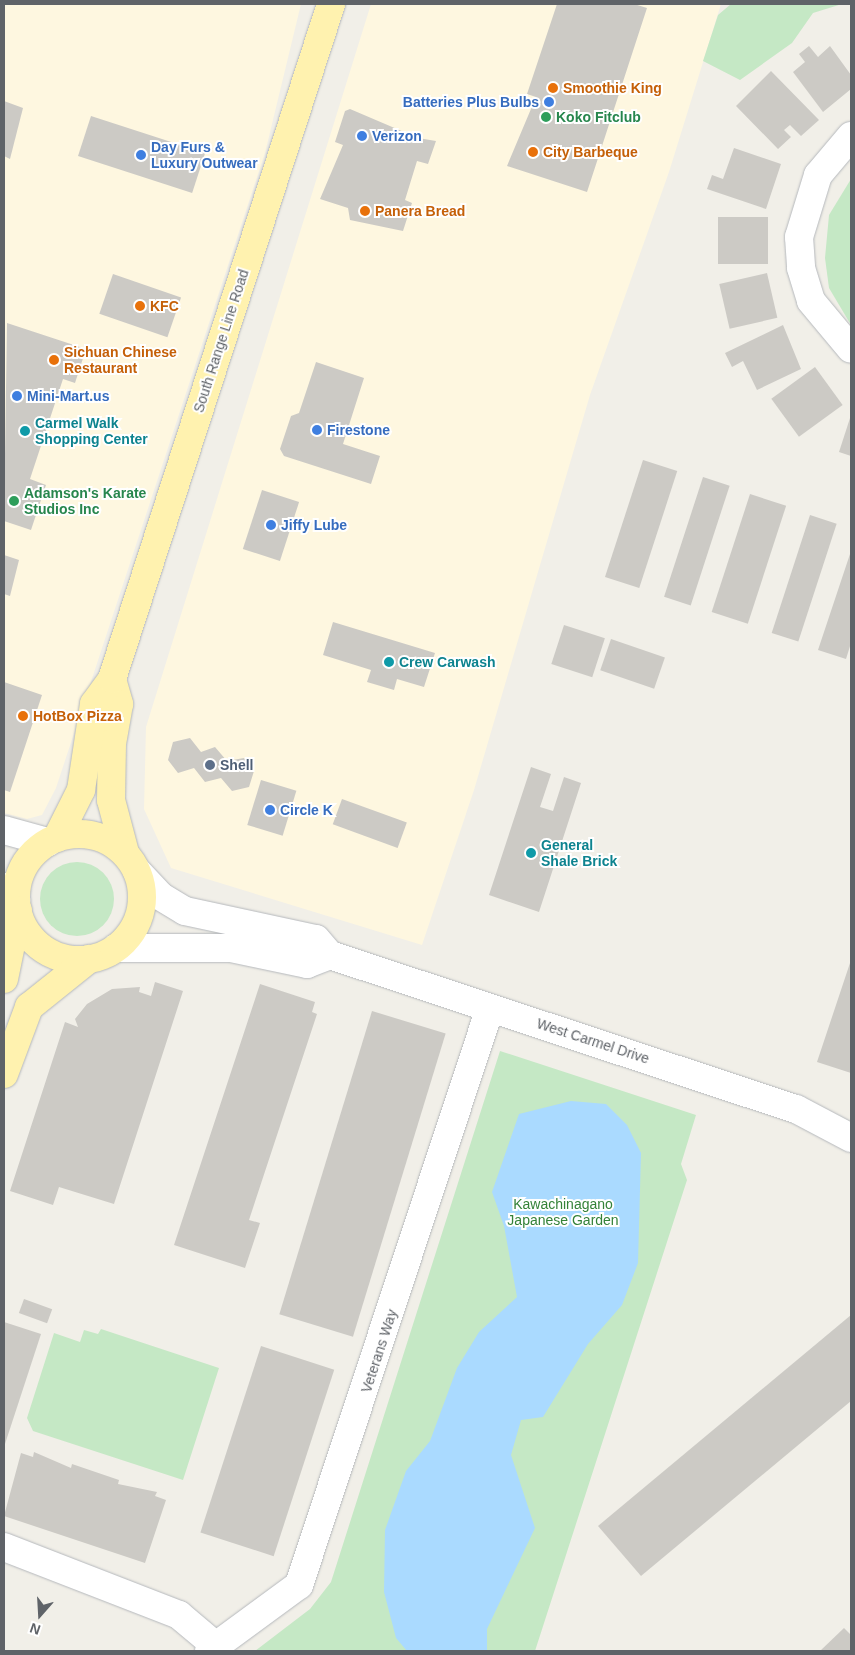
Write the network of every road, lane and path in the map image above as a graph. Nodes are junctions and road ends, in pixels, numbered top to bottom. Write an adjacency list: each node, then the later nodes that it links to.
1 (331, 4): 4 (main road, South Range Line Road)
2 (851, 136): 3 (street)
3 (851, 349)
4 (112, 679): 6 (main road, South Range Line Road); 7 (main road)
5 (4, 830): 6 (street)
6 (52, 840): 7 (main road); 8 (main road)
7 (131, 862): 9 (main road); 10 (street, West Carmel Drive)
8 (13, 899): 11 (main road); 12 (main road)
9 (116, 948): 10 (street); 11 (main road)
10 (330, 955): 13 (street, West Carmel Drive)
11 (88, 959): 14 (main road)
12 (4, 979)
13 (490, 1008): 15 (street, West Carmel Drive); 17 (street, Veterans Way)
14 (4, 1074)
15 (851, 1138)
16 (8, 1552): 17 (street)
17 (213, 1649)

